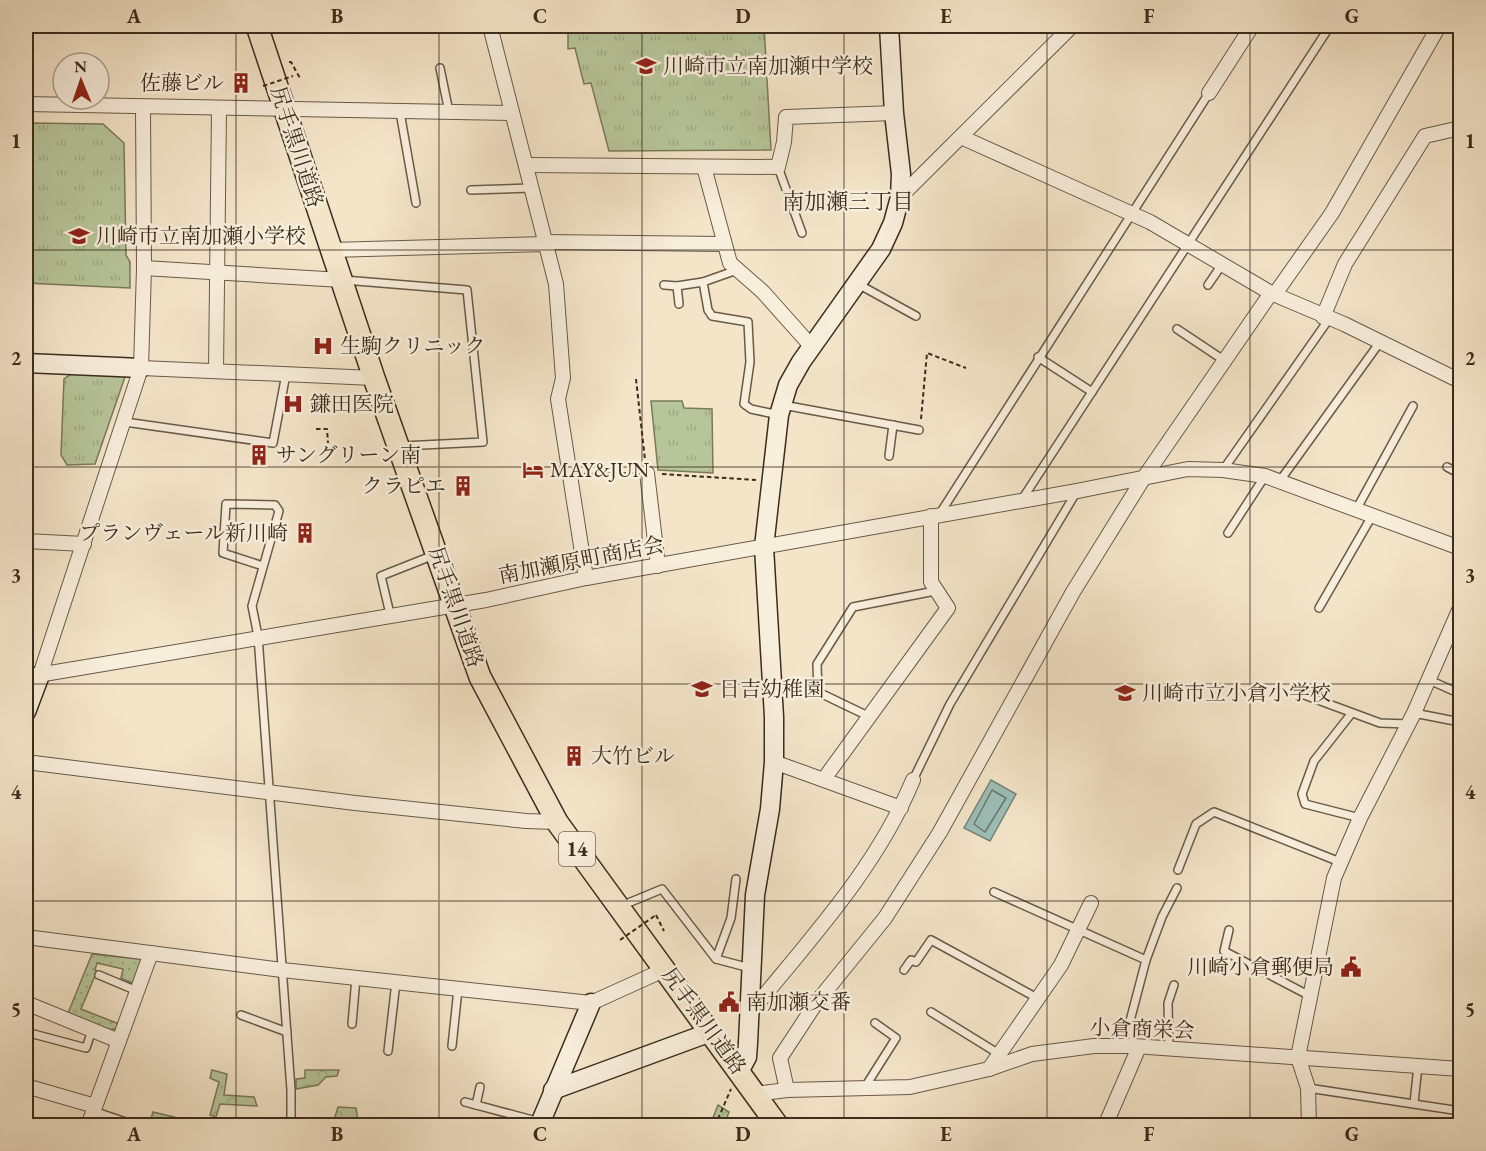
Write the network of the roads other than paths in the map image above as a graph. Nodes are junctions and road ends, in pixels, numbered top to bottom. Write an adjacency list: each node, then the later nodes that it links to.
1 (258, 26): 13 (main road, 尻手黒川道路 / 14)
2 (490, 26): 16 (street)
3 (889, 26): 17 (street)
4 (1072, 26): 19 (street)
5 (1252, 26): 9 (street)
6 (1330, 26): 29 (lane)
7 (1439, 26): 43 (street)
8 (440, 68): 15 (lane)
9 (1209, 93): 27 (lane)
10 (26, 104): 11 (street)
11 (143, 107): 12 (street); 34 (street)
12 (219, 109): 13 (street); 36 (street)
13 (285, 110): 14 (street); 32 (main road, 尻手黒川道路 / 14)
14 (400, 112): 15 (street); 26 (lane)
15 (449, 112): 16 (street)
16 (511, 113): 20 (street)
17 (894, 113): 21 (street); 25 (street)
18 (1461, 128): 46 (street)
19 (961, 137): 25 (street); 27 (street)
20 (527, 165): 22 (street); 23 (street)
21 (778, 166): 22 (street); 28 (lane)
22 (704, 167): 31 (street)
23 (531, 188): 24 (lane); 30 (street)
24 (471, 189)
25 (900, 197): 39 (street)
26 (416, 203)
27 (1132, 214): 29 (street); 50 (lane)
28 (802, 233)
29 (1188, 242): 33 (street); 58 (lane)
30 (545, 243): 31 (street); 32 (street); 86 (street)
31 (723, 244): 35 (street)
32 (332, 250): 37 (main road, 尻手黒川道路 / 14)
33 (1223, 263): 41 (lane); 43 (street)
34 (144, 268): 36 (street); 53 (street)
35 (738, 270): 38 (lane); 49 (street)
36 (217, 271): 37 (street); 54 (street)
37 (342, 280): 56 (main road, 尻手黒川道路 / 14); 64 (lane)
38 (703, 282): 42 (lane); 60 (lane)
39 (857, 283): 45 (lane); 49 (street)
40 (664, 285): 42 (lane)
41 (1208, 285)
42 (677, 286): 44 (lane)
43 (1273, 293): 46 (street); 51 (street)
44 (679, 304)
45 (916, 316)
46 (1326, 318): 48 (street); 67 (lane)
47 (1177, 329): 51 (lane)
48 (1380, 342): 57 (street); 72 (lane)
49 (812, 347): 60 (street)
50 (1038, 357): 58 (lane); 76 (lane)
51 (1224, 361): 71 (street)
52 (26, 363): 53 (street)
53 (141, 368): 54 (street); 61 (street)
54 (216, 371): 55 (street)
55 (286, 374): 56 (street); 61 (lane)
56 (374, 378): 64 (main road, 尻手黒川道路 / 14)
57 (1461, 381)
58 (1092, 392): 74 (lane)
59 (1413, 406): 75 (lane)
60 (780, 410): 62 (lane); 81 (street)
61 (125, 422): 80 (street)
62 (893, 425): 63 (lane); 65 (lane)
63 (919, 430)
64 (399, 446): 83 (main road, 尻手黒川道路 / 14)
65 (889, 456)
66 (1447, 467): 69 (lane)
67 (1223, 470): 70 (street, 南加瀬原町商店会); 71 (street, 南加瀬原町商店会)
68 (647, 473): 85 (street)
69 (1461, 474)
70 (1264, 476): 72 (street, 南加瀬原町商店会); 78 (lane)
71 (1143, 479): 73 (street, 南加瀬原町商店会); 162 (street)
72 (1279, 482): 75 (street, 南加瀬原町商店会)
73 (1077, 492): 74 (street, 南加瀬原町商店会); 105 (lane)
74 (1021, 501): 76 (street, 南加瀬原町商店会)
75 (1356, 510): 77 (street, 南加瀬原町商店会)
76 (935, 516): 81 (street, 南加瀬原町商店会); 87 (street)
77 (1372, 516): 82 (street, 南加瀬原町商店会); 89 (lane)
78 (1228, 533)
79 (26, 541): 80 (street)
80 (84, 544): 93 (street)
81 (764, 547): 85 (street, 南加瀬原町商店会); 103 (street)
82 (1461, 548)
83 (437, 554): 88 (main road, 尻手黒川道路 / 14); 91 (lane)
84 (263, 566): 84 (lane); 92 (lane)
85 (658, 566): 86 (street, 南加瀬原町商店会)
86 (586, 578): 88 (street, 南加瀬原町商店会)
87 (935, 591): 99 (street); 99 (lane)
88 (455, 603): 91 (street, 南加瀬原町商店会); 109 (main road, 尻手黒川道路 / 14)
89 (1319, 608)
90 (1461, 608): 94 (street)
91 (390, 614): 92 (street, 南加瀬原町商店会)
92 (258, 636): 93 (street, 南加瀬原町商店会); 106 (lane)
93 (33, 676): 97 (street)
94 (1427, 679): 95 (lane); 100 (street)
95 (1461, 691)
96 (1299, 693): 98 (lane)
97 (26, 712)
98 (1351, 714): 100 (lane); 108 (lane)
99 (870, 717): 104 (street)
100 (1411, 718): 101 (lane); 108 (street)
101 (1461, 722)
102 (26, 762): 106 (street)
103 (774, 762): 104 (street); 123 (street)
104 (824, 779): 107 (street)
105 (913, 780): 107 (street)
106 (270, 792): 109 (street); 125 (lane)
107 (901, 808): 138 (street)
108 (1360, 818): 110 (street)
109 (558, 822): 116 (main road, 尻手黒川道路 / 14)
110 (1340, 862): 111 (lane); 133 (street)
111 (1178, 870)
112 (736, 879): 121 (lane)
113 (1177, 888): 122 (lane)
114 (994, 892): 117 (lane)
115 (1090, 903): 117 (street)
116 (618, 907): 121 (lane); 124 (main road, 尻手黒川道路 / 14)
117 (1078, 930): 122 (lane); 134 (street)
118 (1229, 930): 133 (lane)
119 (26, 937): 120 (street)
120 (151, 953): 125 (street); 132 (street)
121 (716, 959): 123 (lane)
122 (1146, 960): 148 (lane)
123 (750, 968): 138 (street)
124 (666, 969): 136 (street); 145 (main road, 尻手黒川道路 / 14)
125 (282, 970): 128 (street); 144 (lane)
126 (904, 970): 134 (lane)
127 (99, 975): 132 (lane)
128 (356, 978): 129 (street); 141 (lane)
129 (396, 982): 131 (street); 150 (lane)
130 (1174, 985): 149 (lane)
131 (458, 989): 136 (street); 147 (lane)
132 (137, 991): 146 (street)
133 (1310, 996): 152 (street)
134 (1039, 999): 151 (street)
135 (26, 1003): 142 (street)
136 (591, 1003): 161 (street)
137 (931, 1012): 151 (lane)
138 (750, 1013): 156 (street)
139 (241, 1015): 144 (lane)
140 (876, 1023): 159 (lane)
141 (352, 1024)
142 (93, 1030): 143 (lane); 146 (street)
143 (26, 1032)
144 (286, 1032): 172 (lane)
145 (711, 1032): 156 (main road, 尻手黒川道路 / 14); 161 (street)
146 (119, 1041): 167 (street)
147 (452, 1046)
148 (1137, 1046): 149 (street, 小倉商栄会); 154 (street, 小倉商栄会); 174 (street)
149 (1169, 1050): 152 (street, 小倉商栄会)
150 (388, 1051)
151 (999, 1054): 154 (street)
152 (1298, 1057): 153 (street, 小倉商栄会); 160 (street)
153 (1418, 1066): 155 (street, 小倉商栄会); 165 (lane)
154 (989, 1069): 159 (street, 小倉商栄会)
155 (1461, 1069)
156 (740, 1070): 163 (main road, 尻手黒川道路 / 14)
157 (26, 1086): 167 (street)
158 (480, 1087): 166 (lane)
159 (864, 1087): 162 (street, 小倉商栄会)
160 (1308, 1088): 165 (lane); 175 (street)
161 (554, 1090): 169 (street)
162 (787, 1090): 163 (street, 小倉商栄会)
163 (755, 1094): 173 (main road, 尻手黒川道路 / 14)
164 (465, 1102): 166 (lane)
165 (1414, 1103): 168 (lane)
166 (476, 1105): 169 (lane)
167 (94, 1109): 170 (street); 171 (lane)
168 (1461, 1111)
169 (540, 1124)
170 (88, 1125)
171 (138, 1125)
172 (291, 1125)
173 (778, 1125)
174 (1105, 1125)
175 (1309, 1125)

